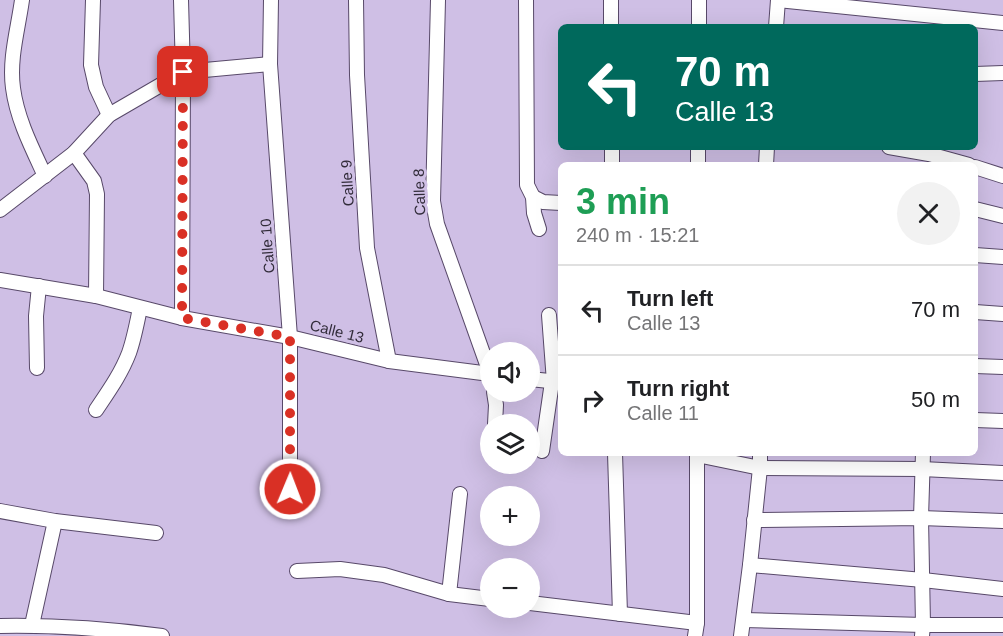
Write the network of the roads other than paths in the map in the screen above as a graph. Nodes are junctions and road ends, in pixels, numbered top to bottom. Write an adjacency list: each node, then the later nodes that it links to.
1 (22, 0): 25 (street)
2 (93, 0): 19 (street)
3 (181, 0): 16 (street)
4 (271, 0): 15 (street, Calle 10)
5 (356, 0): 45 (street, Calle 9)
6 (438, 0): 44 (street, Calle 8)
7 (526, 0): 27 (street)
8 (611, 0): 12 (street)
9 (699, 0): 13 (street)
10 (778, 0): 11 (street); 14 (street)
11 (1003, 23)
12 (611, 24)
13 (699, 24)
14 (776, 24)
15 (270, 64): 16 (street); 43 (street, Calle 10)
16 (183, 72): 19 (street); 42 (street)
17 (1003, 73): 18 (street)
18 (978, 74)
19 (109, 115): 21 (street)
20 (899, 150): 22 (street)
21 (74, 153): 25 (street); 37 (street)
22 (929, 159): 23 (street)
23 (949, 162)
24 (978, 168): 26 (street)
25 (45, 176): 29 (street)
26 (1003, 176)
27 (533, 197): 28 (street); 32 (street)
28 (558, 203)
29 (0, 210)
30 (978, 210): 31 (street)
31 (1003, 216)
32 (539, 229)
33 (978, 255): 34 (street)
34 (1003, 257)
35 (0, 280): 36 (street, Calle 13)
36 (39, 286): 37 (street, Calle 13); 48 (street)
37 (96, 296): 38 (street, Calle 13)
38 (140, 308): 42 (street, Calle 13); 52 (street)
39 (978, 312): 40 (street)
40 (1003, 314)
41 (549, 315): 51 (street)
42 (182, 318): 43 (street, Calle 13)
43 (290, 337): 45 (street, Calle 13); 64 (street, Calle 10)
44 (480, 346)
45 (389, 361): 49 (street, Calle 13)
46 (978, 366): 47 (street)
47 (1003, 367)
48 (37, 368)
49 (480, 373)
50 (540, 380): 51 (street)
51 (556, 382): 55 (street)
52 (96, 411)
53 (978, 420): 54 (street)
54 (1003, 421)
55 (542, 451)
56 (615, 456): 79 (street)
57 (697, 456): 84 (street)
58 (706, 456): 61 (street)
59 (760, 456): 61 (street)
60 (923, 456): 62 (street)
61 (760, 468): 62 (street); 69 (street)
62 (922, 469): 63 (street); 67 (street)
63 (1003, 473)
64 (290, 489)
65 (460, 494): 76 (street)
66 (0, 512): 68 (street)
67 (921, 518): 69 (street); 70 (street); 74 (street)
68 (55, 520): 71 (street); 81 (street)
69 (754, 520): 72 (street)
70 (1003, 521)
71 (156, 533)
72 (750, 565): 74 (street); 80 (street)
73 (297, 571): 76 (street)
74 (922, 580): 75 (street); 85 (street)
75 (1003, 589)
76 (449, 594): 77 (street)
77 (480, 598)
78 (540, 604): 79 (street)
79 (620, 614): 84 (street)
80 (744, 620): 85 (street); 87 (street)
81 (32, 625): 83 (street); 86 (street)
82 (1003, 625): 85 (street)
83 (0, 626)
84 (696, 630)
85 (922, 631)
86 (162, 636)
87 (741, 636)

